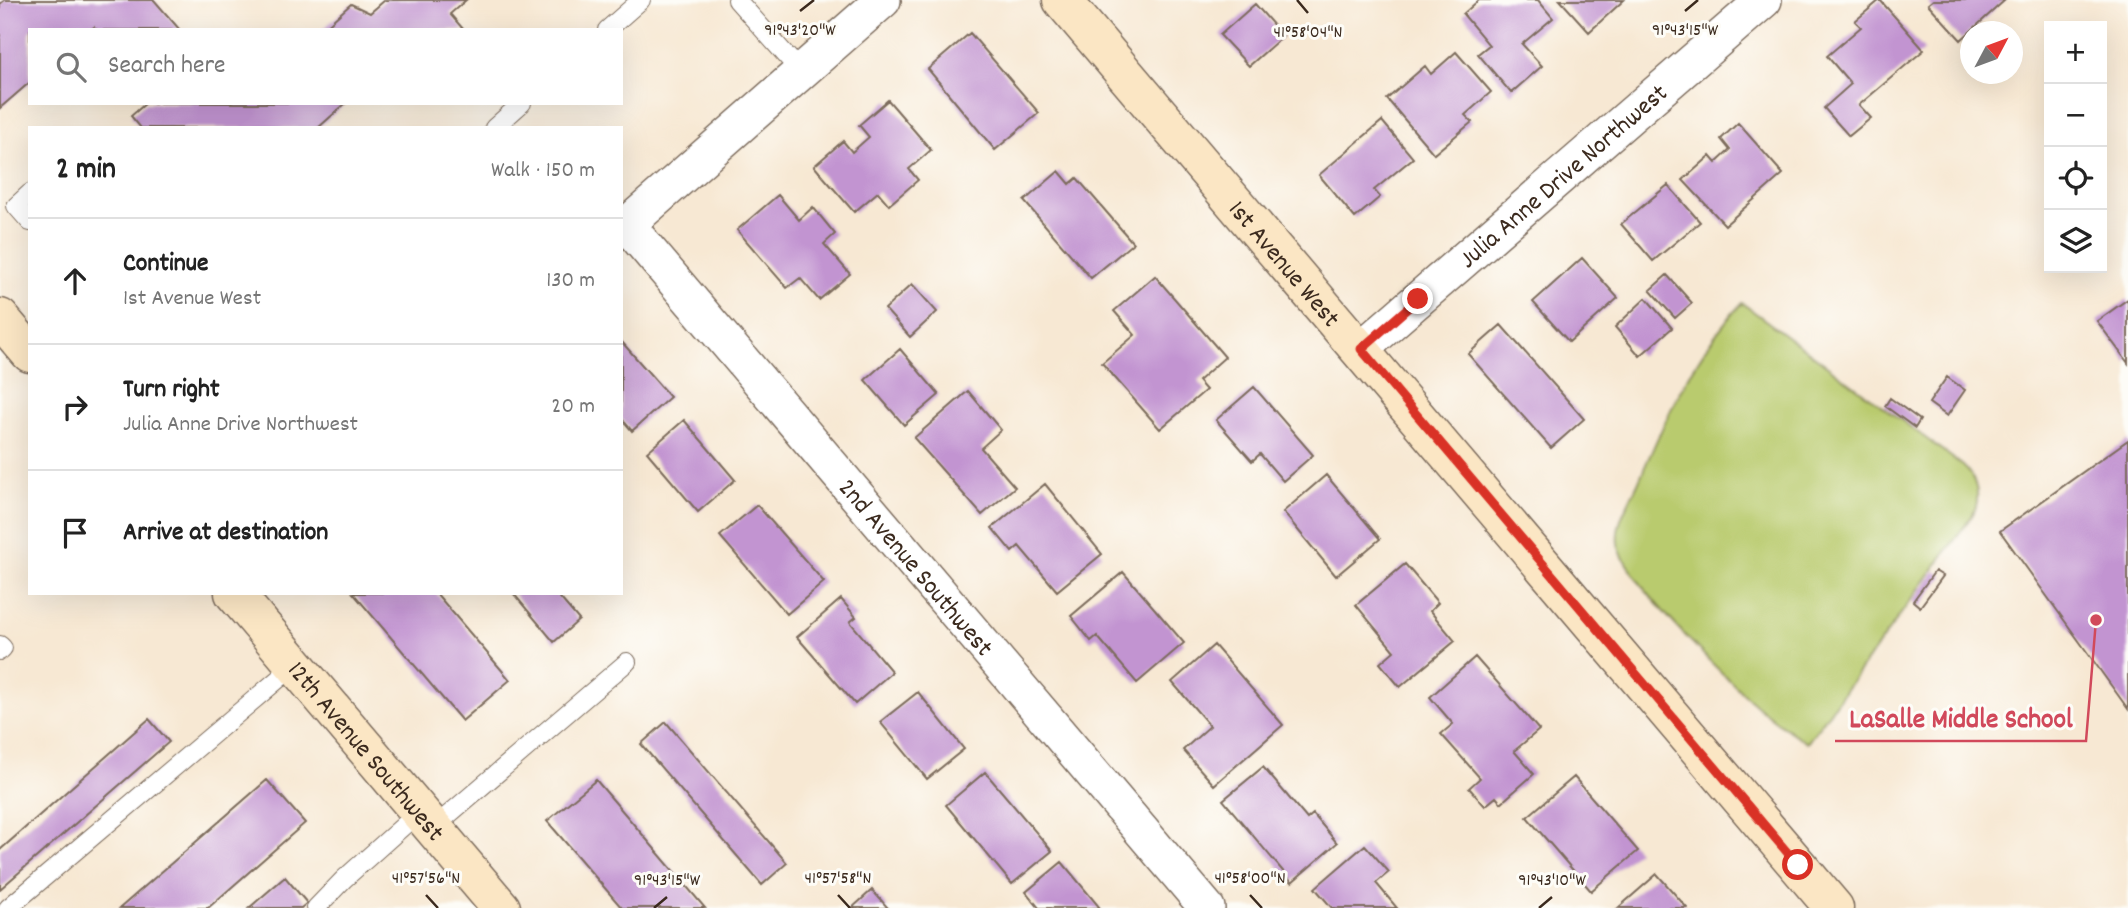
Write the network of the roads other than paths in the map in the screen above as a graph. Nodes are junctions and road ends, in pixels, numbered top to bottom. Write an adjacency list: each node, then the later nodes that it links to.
1 (641, 0): 6 (lane)
2 (737, 0): 7 (lane)
3 (883, 0): 7 (street)
4 (1062, 0): 14 (street, 1st Avenue West)
5 (1764, 0): 14 (street, Julia Anne Drive Northwest)
6 (609, 28)
7 (801, 72): 12 (street)
8 (520, 105): 9 (lane)
9 (496, 126)
10 (28, 195): 11 (lane)
11 (28, 220)
12 (624, 227): 25 (street, 2nd Avenue Southwest)
13 (0, 318): 15 (street)
14 (1361, 349): 26 (street, 1st Avenue West)
15 (28, 351)
16 (236, 595): 20 (street, 12th Avenue Southwest)
17 (0, 645): 18 (lane)
18 (0, 651)
19 (627, 662): 21 (lane)
20 (295, 665): 21 (street, 12th Avenue Southwest); 22 (lane)
21 (426, 820): 23 (lane); 24 (street, 12th Avenue Southwest)
22 (8, 908)
23 (316, 908)
24 (501, 908)
25 (1207, 908)
26 (1834, 908)

